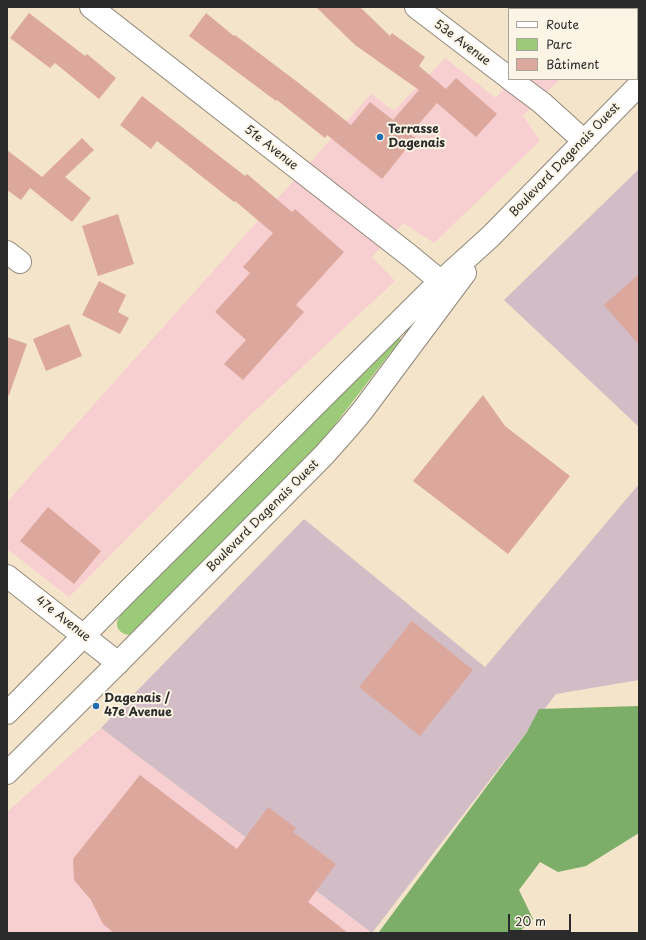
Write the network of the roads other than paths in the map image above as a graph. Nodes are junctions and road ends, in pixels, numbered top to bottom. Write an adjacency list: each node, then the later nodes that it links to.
1 (90, 7): 7 (main road, 51e Avenue)
2 (416, 7): 3 (main road, 53e Avenue)
3 (508, 77)
4 (511, 80): 6 (main road, 53e Avenue)
5 (639, 85): 6 (main road, Boulevard Dagenais Ouest)
6 (584, 141): 7 (main road, Boulevard Dagenais Ouest)
7 (446, 286): 9 (main road, Boulevard Dagenais Ouest); 10 (main road, Boulevard Dagenais Ouest)
8 (7, 576): 9 (main road, 47e Avenue)
9 (84, 636): 10 (main road, 47e Avenue); 11 (main road, Boulevard Dagenais Ouest)
10 (118, 663): 12 (main road, Boulevard Dagenais Ouest)
11 (7, 713)
12 (7, 772)

